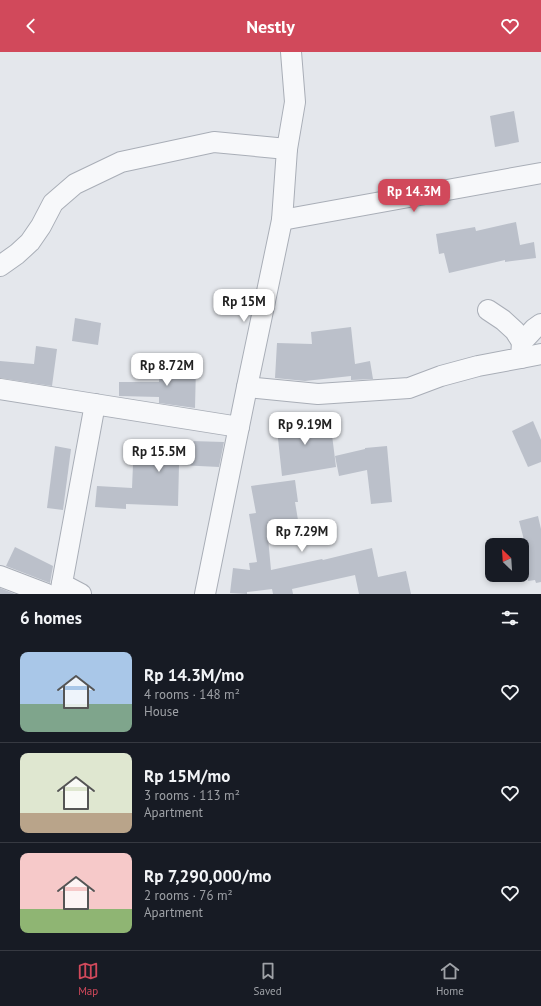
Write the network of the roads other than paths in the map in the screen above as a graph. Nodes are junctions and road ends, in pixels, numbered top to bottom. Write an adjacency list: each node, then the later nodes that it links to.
1 (291, 52): 2 (street)
2 (287, 149): 4 (street); 5 (street)
3 (541, 174): 4 (street)
4 (282, 220): 10 (street)
5 (0, 266)
6 (488, 310): 8 (street)
7 (541, 324): 8 (street)
8 (522, 350): 9 (street); 10 (street)
9 (541, 354)
10 (247, 386): 13 (street)
11 (0, 389): 12 (street)
12 (95, 404): 13 (street); 15 (street)
13 (239, 427): 17 (street)
14 (0, 576): 15 (street)
15 (56, 591): 16 (street)
16 (81, 594)
17 (205, 594)

